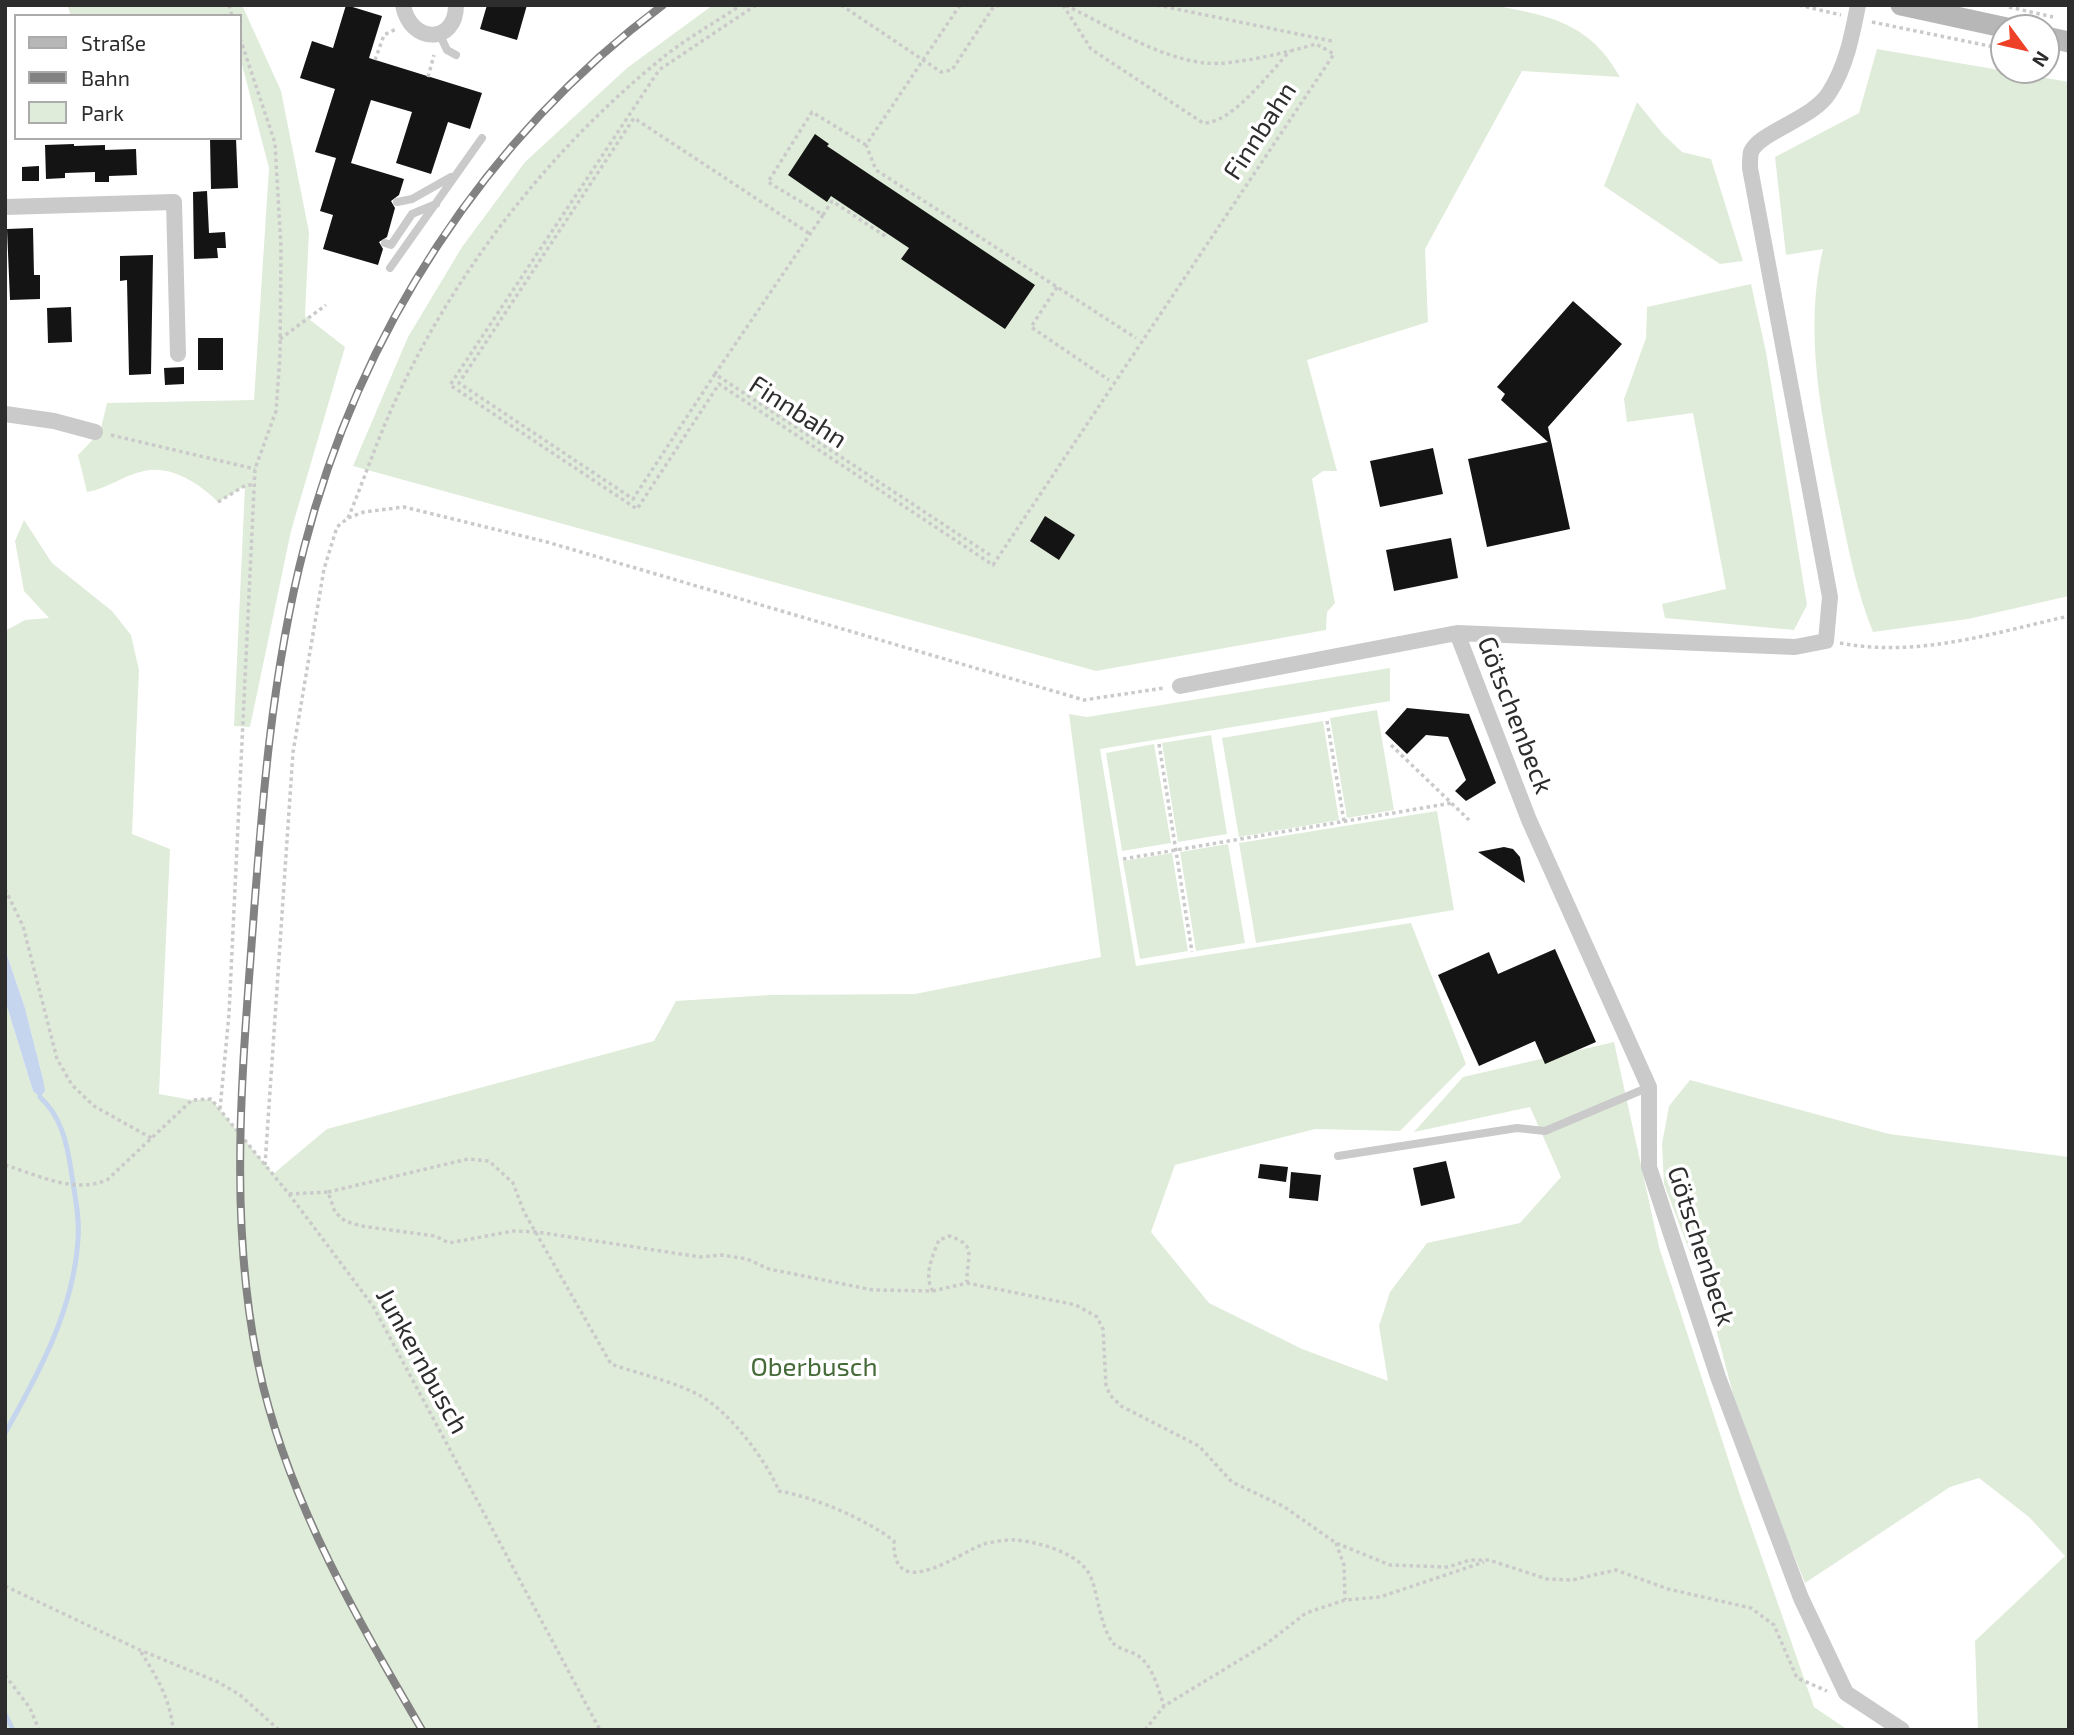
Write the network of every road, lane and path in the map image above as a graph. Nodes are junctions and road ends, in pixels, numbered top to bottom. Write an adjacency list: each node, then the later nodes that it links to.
1 (456, 5): 18 (street)
2 (741, 5): 49 (path)
3 (756, 5): 22 (path, Finnbahn)
4 (841, 5): 25 (path)
5 (960, 5): 25 (path)
6 (1003, 5): 25 (path)
7 (1064, 5): 22 (path, Finnbahn); 22 (path, Finnbahn)
8 (1157, 5): 19 (path)
9 (1799, 5): 13 (path)
10 (1901, 5): 17 (main road)
11 (2003, 5): 15 (path)
12 (402, 6): 16 (street)
13 (1810, 7): 14 (path)
14 (1857, 12): 21 (path); 53 (street)
15 (2023, 14)
16 (408, 23): 18 (street); 24 (path)
17 (1990, 24)
18 (439, 33): 23 (lane)
19 (1332, 41)
20 (242, 44): 40 (path)
21 (1990, 45)
22 (1290, 51)
23 (456, 55)
24 (375, 60)
25 (923, 60): 27 (path)
26 (482, 138): 28 (lane)
27 (866, 145): 32 (path); 37 (path)
28 (459, 171): 29 (lane); 30 (lane)
29 (397, 202)
30 (436, 204): 35 (lane); 36 (lane)
31 (5, 207): 41 (street)
32 (823, 215): 33 (path); 34 (path)
33 (810, 234): 42 (path); 42 (path)
34 (888, 237)
35 (385, 243)
36 (390, 268)
37 (1057, 287): 39 (path); 43 (path)
38 (326, 305): 40 (path)
39 (1136, 338)
40 (280, 339): 46 (path)
41 (178, 354)
42 (715, 374): 50 (path)
43 (1109, 380)
44 (5, 414): 45 (street)
45 (96, 432): 46 (path)
46 (255, 469): 47 (path)
47 (255, 485): 48 (path); 66 (path)
48 (218, 502)
49 (348, 518): 54 (path); 70 (path)
50 (990, 555)
51 (2069, 615): 53 (path)
52 (1457, 633): 53 (street, Götschenbeck); 54 (street, Götschenbeck); 65 (street, Götschenbeck)
53 (1826, 641)
54 (1180, 686)
55 (1327, 720): 60 (path)
56 (1158, 744): 61 (path)
57 (1391, 745): 58 (path)
58 (1451, 803): 59 (path); 60 (path)
59 (1469, 820)
60 (1344, 821): 61 (path)
61 (1176, 850): 62 (path); 64 (path)
62 (1123, 859)
63 (5, 889): 67 (path)
64 (1192, 952)
65 (1648, 1087): 68 (lane); 82 (street, Götschenbeck)
66 (220, 1109): 67 (path); 70 (path, Junkernbusch)
67 (153, 1139): 69 (path)
68 (1338, 1156)
69 (5, 1165)
70 (265, 1165): 72 (path, Junkernbusch)
71 (328, 1192): 72 (path); 73 (path); 73 (path)
72 (289, 1194): 87 (path, Junkernbusch)
73 (537, 1232): 75 (path); 83 (path)
74 (967, 1283): 75 (path); 75 (path); 76 (path)
75 (933, 1291)
76 (1336, 1543): 77 (path); 79 (path)
77 (1489, 1560): 79 (path); 82 (path)
78 (5, 1586): 80 (path)
79 (1345, 1600): 83 (path)
80 (140, 1650): 84 (path); 86 (path)
81 (5, 1675): 85 (path)
82 (1846, 1693): 89 (street)
83 (1164, 1706): 88 (path)
84 (277, 1729)
85 (39, 1730)
86 (173, 1730)
87 (600, 1730)
88 (1145, 1730)
89 (1902, 1730)

